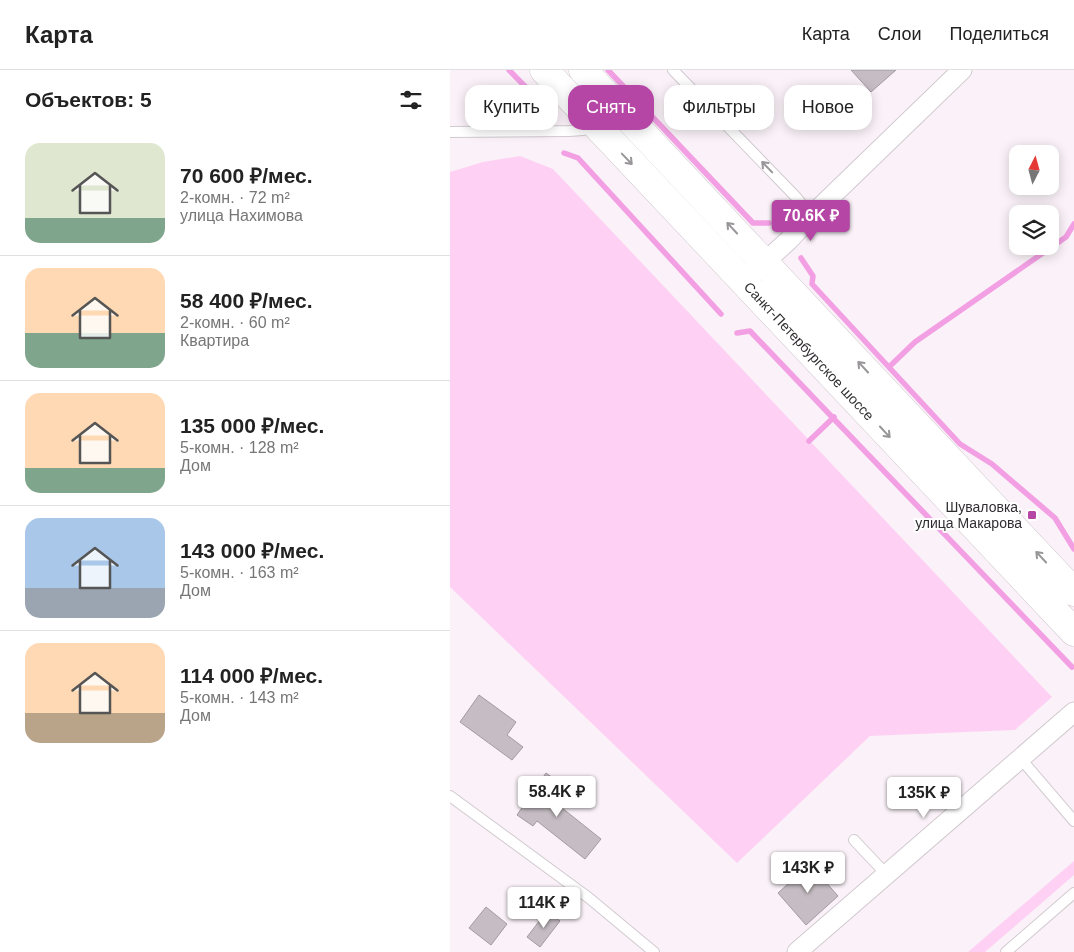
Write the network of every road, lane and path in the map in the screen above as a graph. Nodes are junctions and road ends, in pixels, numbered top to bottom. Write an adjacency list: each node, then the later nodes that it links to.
1 (544, 70): 5 (main road, Санкт-Петербургское шоссе)
2 (583, 70): 10 (main road, Санкт-Петербургское шоссе, one-way to 2)
3 (673, 70): 9 (lane, one-way to 3)
4 (962, 70): 9 (street)
5 (568, 96)
6 (583, 130): 8 (lane)
7 (599, 130): 11 (main road, Санкт-Петербургское шоссе, one-way to 11)
8 (450, 132)
9 (811, 216): 10 (street)
10 (765, 263): 11 (street); 12 (main road, Санкт-Петербургское шоссе, one-way to 10)
11 (744, 282): 13 (main road, Санкт-Петербургское шоссе, one-way to 13)
12 (1074, 592)
13 (1074, 632)
14 (1074, 712): 15 (street)
15 (1021, 759): 17 (lane); 19 (street)
16 (450, 796): 21 (lane)
17 (1074, 821)
18 (854, 840): 19 (lane)
19 (886, 874): 22 (street)
20 (1074, 892): 23 (lane)
21 (654, 952)
22 (797, 952)
23 (1006, 952)

